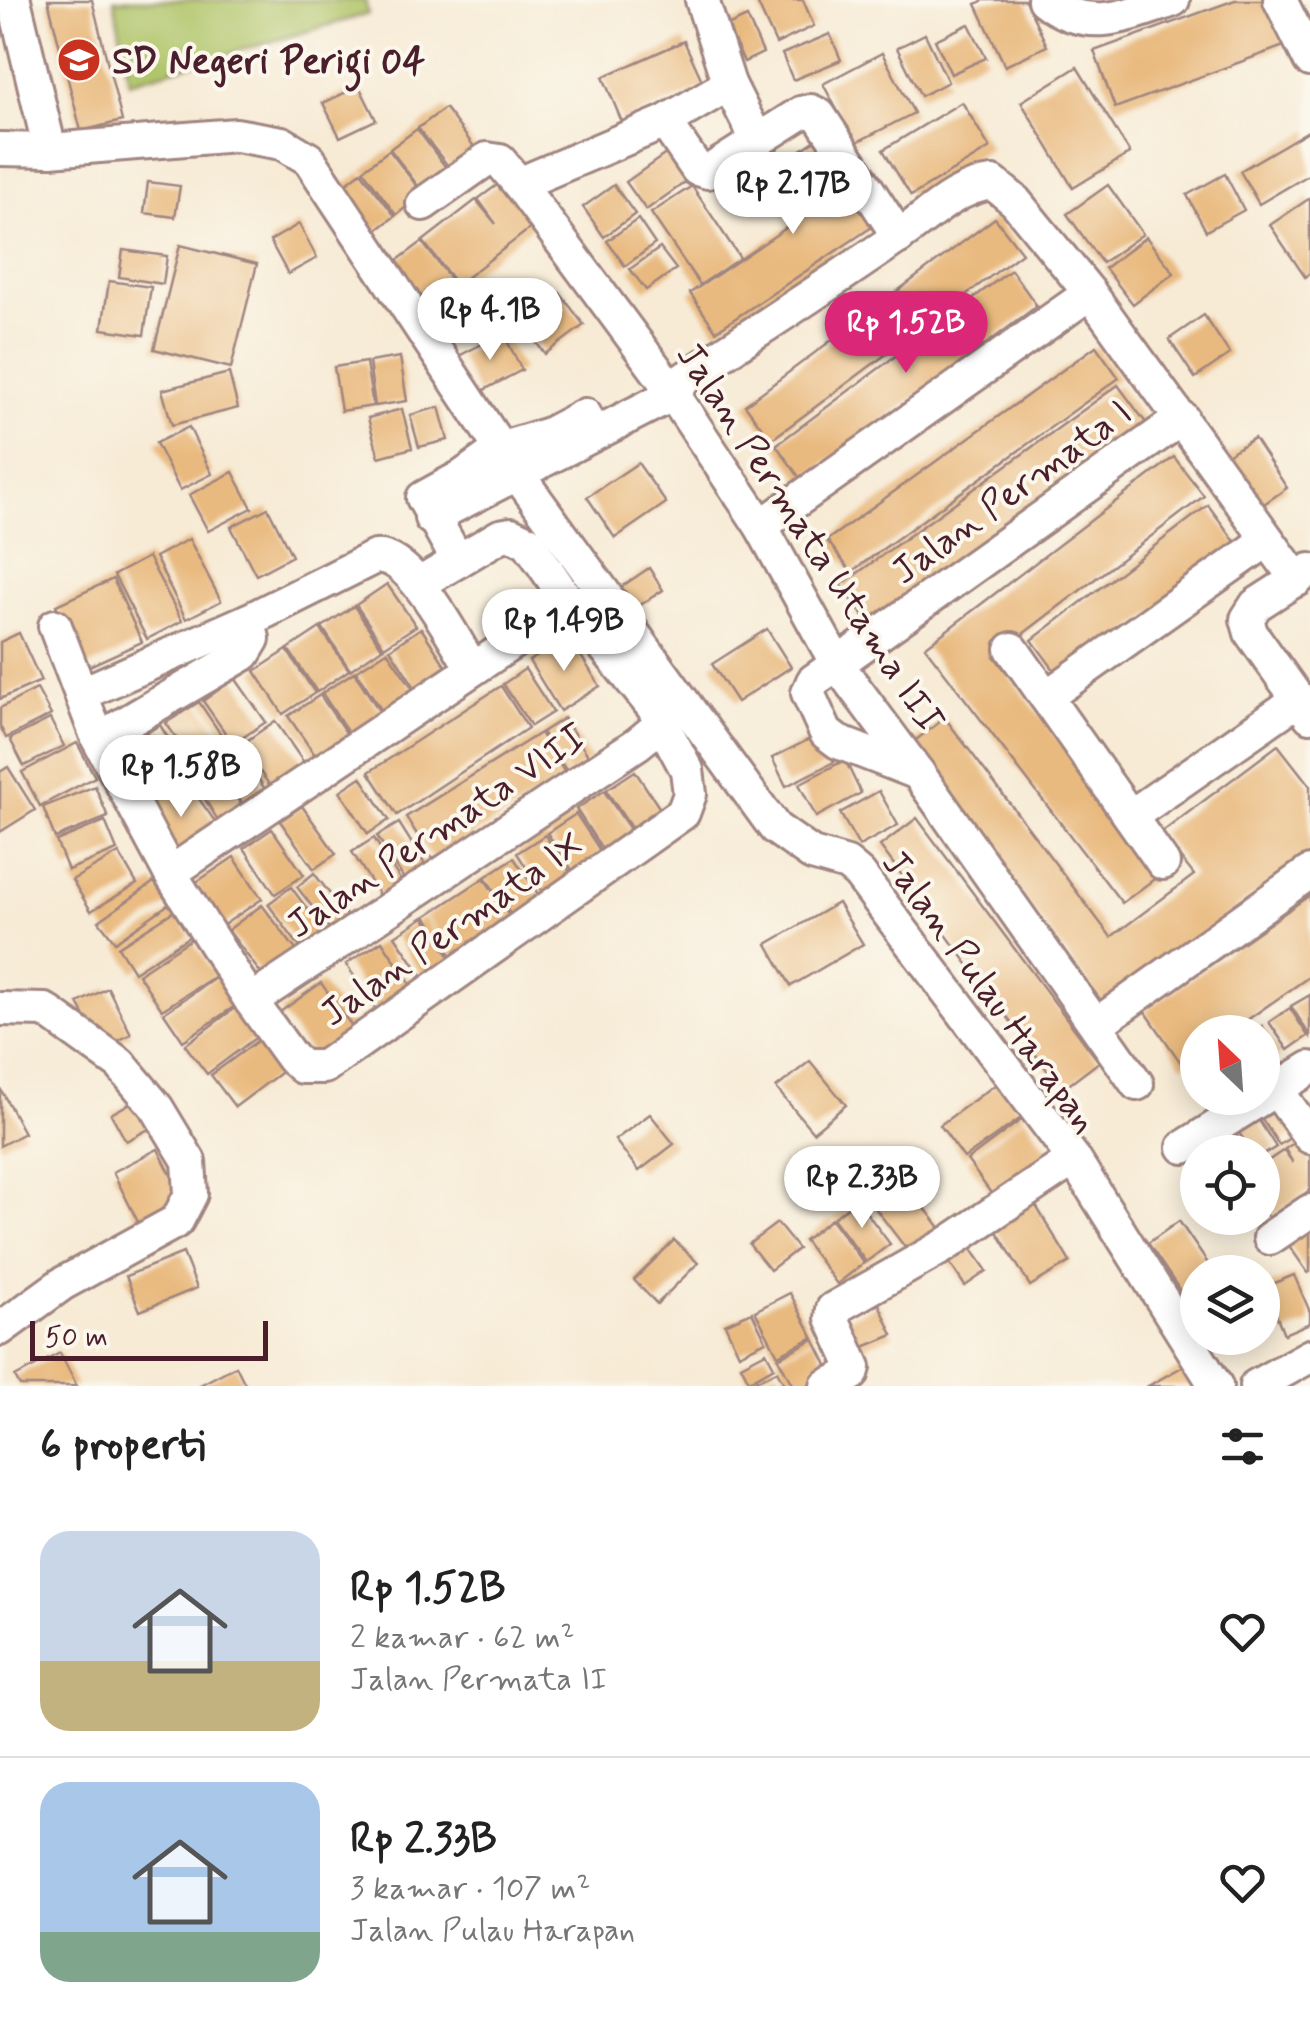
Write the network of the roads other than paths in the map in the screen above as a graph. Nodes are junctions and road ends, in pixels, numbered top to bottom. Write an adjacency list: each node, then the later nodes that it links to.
1 (14, 0): 11 (street)
2 (702, 0): 7 (street)
3 (1044, 0): 4 (street)
4 (1174, 0)
5 (1280, 0): 6 (street)
6 (1310, 60)
7 (729, 84): 8 (street); 9 (street)
8 (665, 122): 9 (street); 12 (street)
9 (758, 142): 14 (street)
10 (0, 150): 11 (street, Jalan Pulau Harapan)
11 (50, 150): 18 (street, Jalan Pulau Harapan)
12 (519, 184): 13 (street, Jalan Permata Utama III); 16 (street, Jalan Permata Utama III)
13 (423, 204)
14 (899, 237): 15 (street); 16 (street)
15 (1090, 293): 17 (street); 19 (street)
16 (673, 383): 18 (street); 19 (street, Jalan Permata Utama III)
17 (1182, 418): 20 (street); 30 (street, Jalan Permata I)
18 (510, 462): 21 (street); 52 (street, Jalan Pulau Harapan)
19 (761, 526): 30 (street, Jalan Permata Utama III)
20 (1266, 541): 22 (street); 23 (street)
21 (458, 561): 24 (street); 25 (street)
22 (1228, 567): 26 (street); 33 (street)
23 (1304, 575): 26 (street)
24 (419, 584): 27 (street); 31 (street)
25 (570, 604): 31 (street); 35 (street)
26 (1256, 605): 34 (street)
27 (249, 620): 32 (street); 36 (street)
28 (55, 626): 32 (street, Jalan Permata IX)
29 (1012, 650): 33 (street)
30 (837, 664): 37 (street, Jalan Permata Utama III); 37 (street, Jalan Permata I)
31 (472, 668): 41 (street)
32 (81, 694): 36 (street, Jalan Permata IX)
33 (1046, 697): 38 (street)
34 (1304, 707): 38 (street)
35 (663, 722): 42 (street, Jalan Permata VIII); 42 (street, Jalan Permata IX)
36 (98, 739): 41 (street, Jalan Permata IX)
37 (918, 773): 44 (street, Jalan Permata Utama III)
38 (1131, 816): 39 (street)
39 (1164, 863)
40 (1310, 872): 44 (street)
41 (170, 873): 42 (street, Jalan Permata IX)
42 (250, 1001)
43 (0, 1009): 55 (street)
44 (1097, 1024): 46 (street, Jalan Permata Utama III)
45 (1310, 1068): 47 (street)
46 (1137, 1084)
47 (1280, 1087)
48 (1280, 1095): 51 (street)
49 (1235, 1115): 50 (street)
50 (1203, 1135)
51 (1310, 1136)
52 (1074, 1159): 57 (street, Jalan Pulau Harapan); 58 (street)
53 (1310, 1210): 54 (street)
54 (1270, 1238)
55 (0, 1329)
56 (1310, 1356): 59 (street)
57 (827, 1386)
58 (1216, 1386)
59 (1256, 1386)

